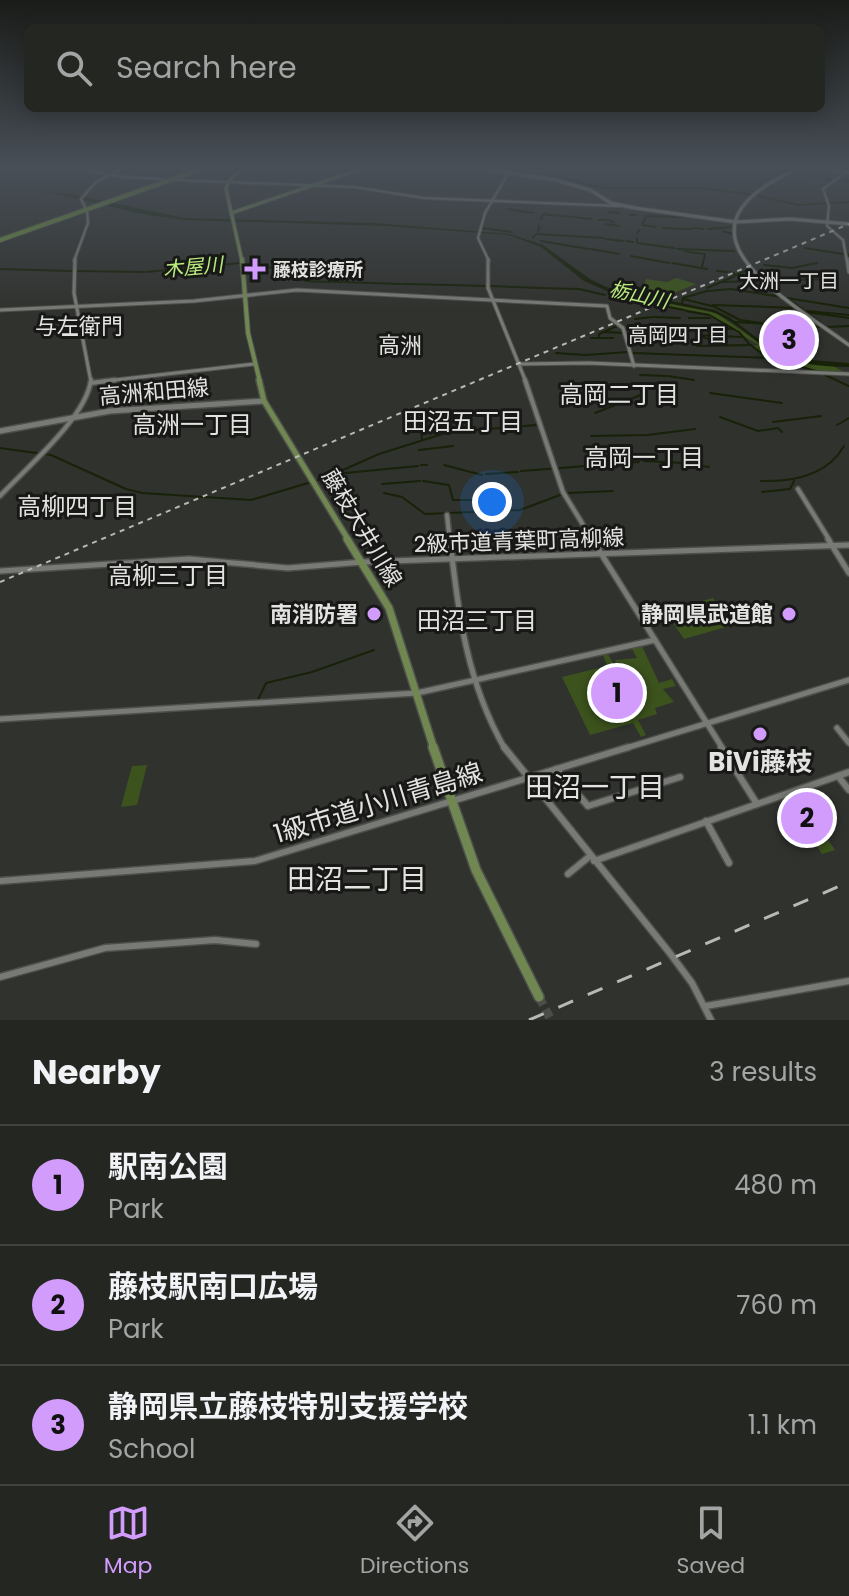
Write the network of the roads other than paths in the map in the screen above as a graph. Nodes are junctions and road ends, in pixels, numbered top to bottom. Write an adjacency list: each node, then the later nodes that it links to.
1 (67, 215): 11 (highway)
2 (87, 215): 15 (street)
3 (232, 215): 13 (main road, 藤枝大井川線)
4 (485, 215): 14 (street)
5 (684, 215): 8 (main road)
6 (738, 215): 8 (main road)
7 (828, 215): 9 (street)
8 (736, 222): 9 (main road); 17 (main road)
9 (827, 223): 10 (main road); 12 (street)
10 (849, 224)
11 (0, 239)
12 (849, 272)
13 (245, 296): 14 (street); 15 (street); 18 (main road, 藤枝大井川線)
14 (493, 300): 19 (street); 20 (street)
15 (75, 305): 16 (street); 22 (street)
16 (0, 310)
17 (849, 345)
18 (254, 363): 22 (street); 23 (main road, 藤枝大井川線)
19 (519, 364): 20 (street); 31 (street)
20 (634, 366): 21 (street)
21 (849, 374)
22 (91, 382): 24 (street)
23 (264, 401): 24 (main road, 高洲和田線); 33 (main road, 藤枝大井川線)
24 (69, 419): 25 (main road, 高洲和田線); 27 (street)
25 (0, 431)
26 (798, 489): 30 (street)
27 (0, 496)
28 (447, 515): 32 (street)
29 (849, 545): 30 (street, 2級市道青葉町高柳線)
30 (833, 546): 31 (street, 2級市道青葉町高柳線); 35 (street)
31 (600, 554): 32 (street, 2級市道青葉町高柳線); 36 (street)
32 (452, 559): 33 (street, 2級市道青葉町高柳線); 38 (street)
33 (363, 562): 34 (street, 2級市道青葉町高柳線); 39 (main road, 藤枝大井川線)
34 (0, 571)
35 (849, 573)
36 (655, 640): 38 (street); 41 (street)
37 (849, 680): 41 (street, 1級市道小川青島線)
38 (474, 681): 39 (street); 48 (street)
39 (417, 693): 40 (street); 50 (main road, 藤枝大井川線)
40 (0, 719)
41 (706, 724): 44 (street, 1級市道小川青島線); 51 (street)
42 (837, 728): 43 (street)
43 (849, 743)
44 (556, 769): 47 (street); 48 (street, 1級市道小川青島線)
45 (849, 772): 46 (street)
46 (838, 775): 49 (street); 51 (street)
47 (680, 777)
48 (528, 778): 50 (street, 1級市道小川青島線); 53 (street)
49 (849, 790)
50 (450, 801): 56 (street, 1級市道小川青島線); 60 (main road, 藤枝大井川線)
51 (757, 804): 52 (street)
52 (706, 821): 53 (street); 54 (street)
53 (592, 858): 55 (street); 61 (street)
54 (729, 863)
55 (568, 874)
56 (0, 881)
57 (256, 944): 58 (street)
58 (0, 977)
59 (849, 981): 61 (street)
60 (539, 997)
61 (706, 1006): 62 (street)
62 (711, 1020)

